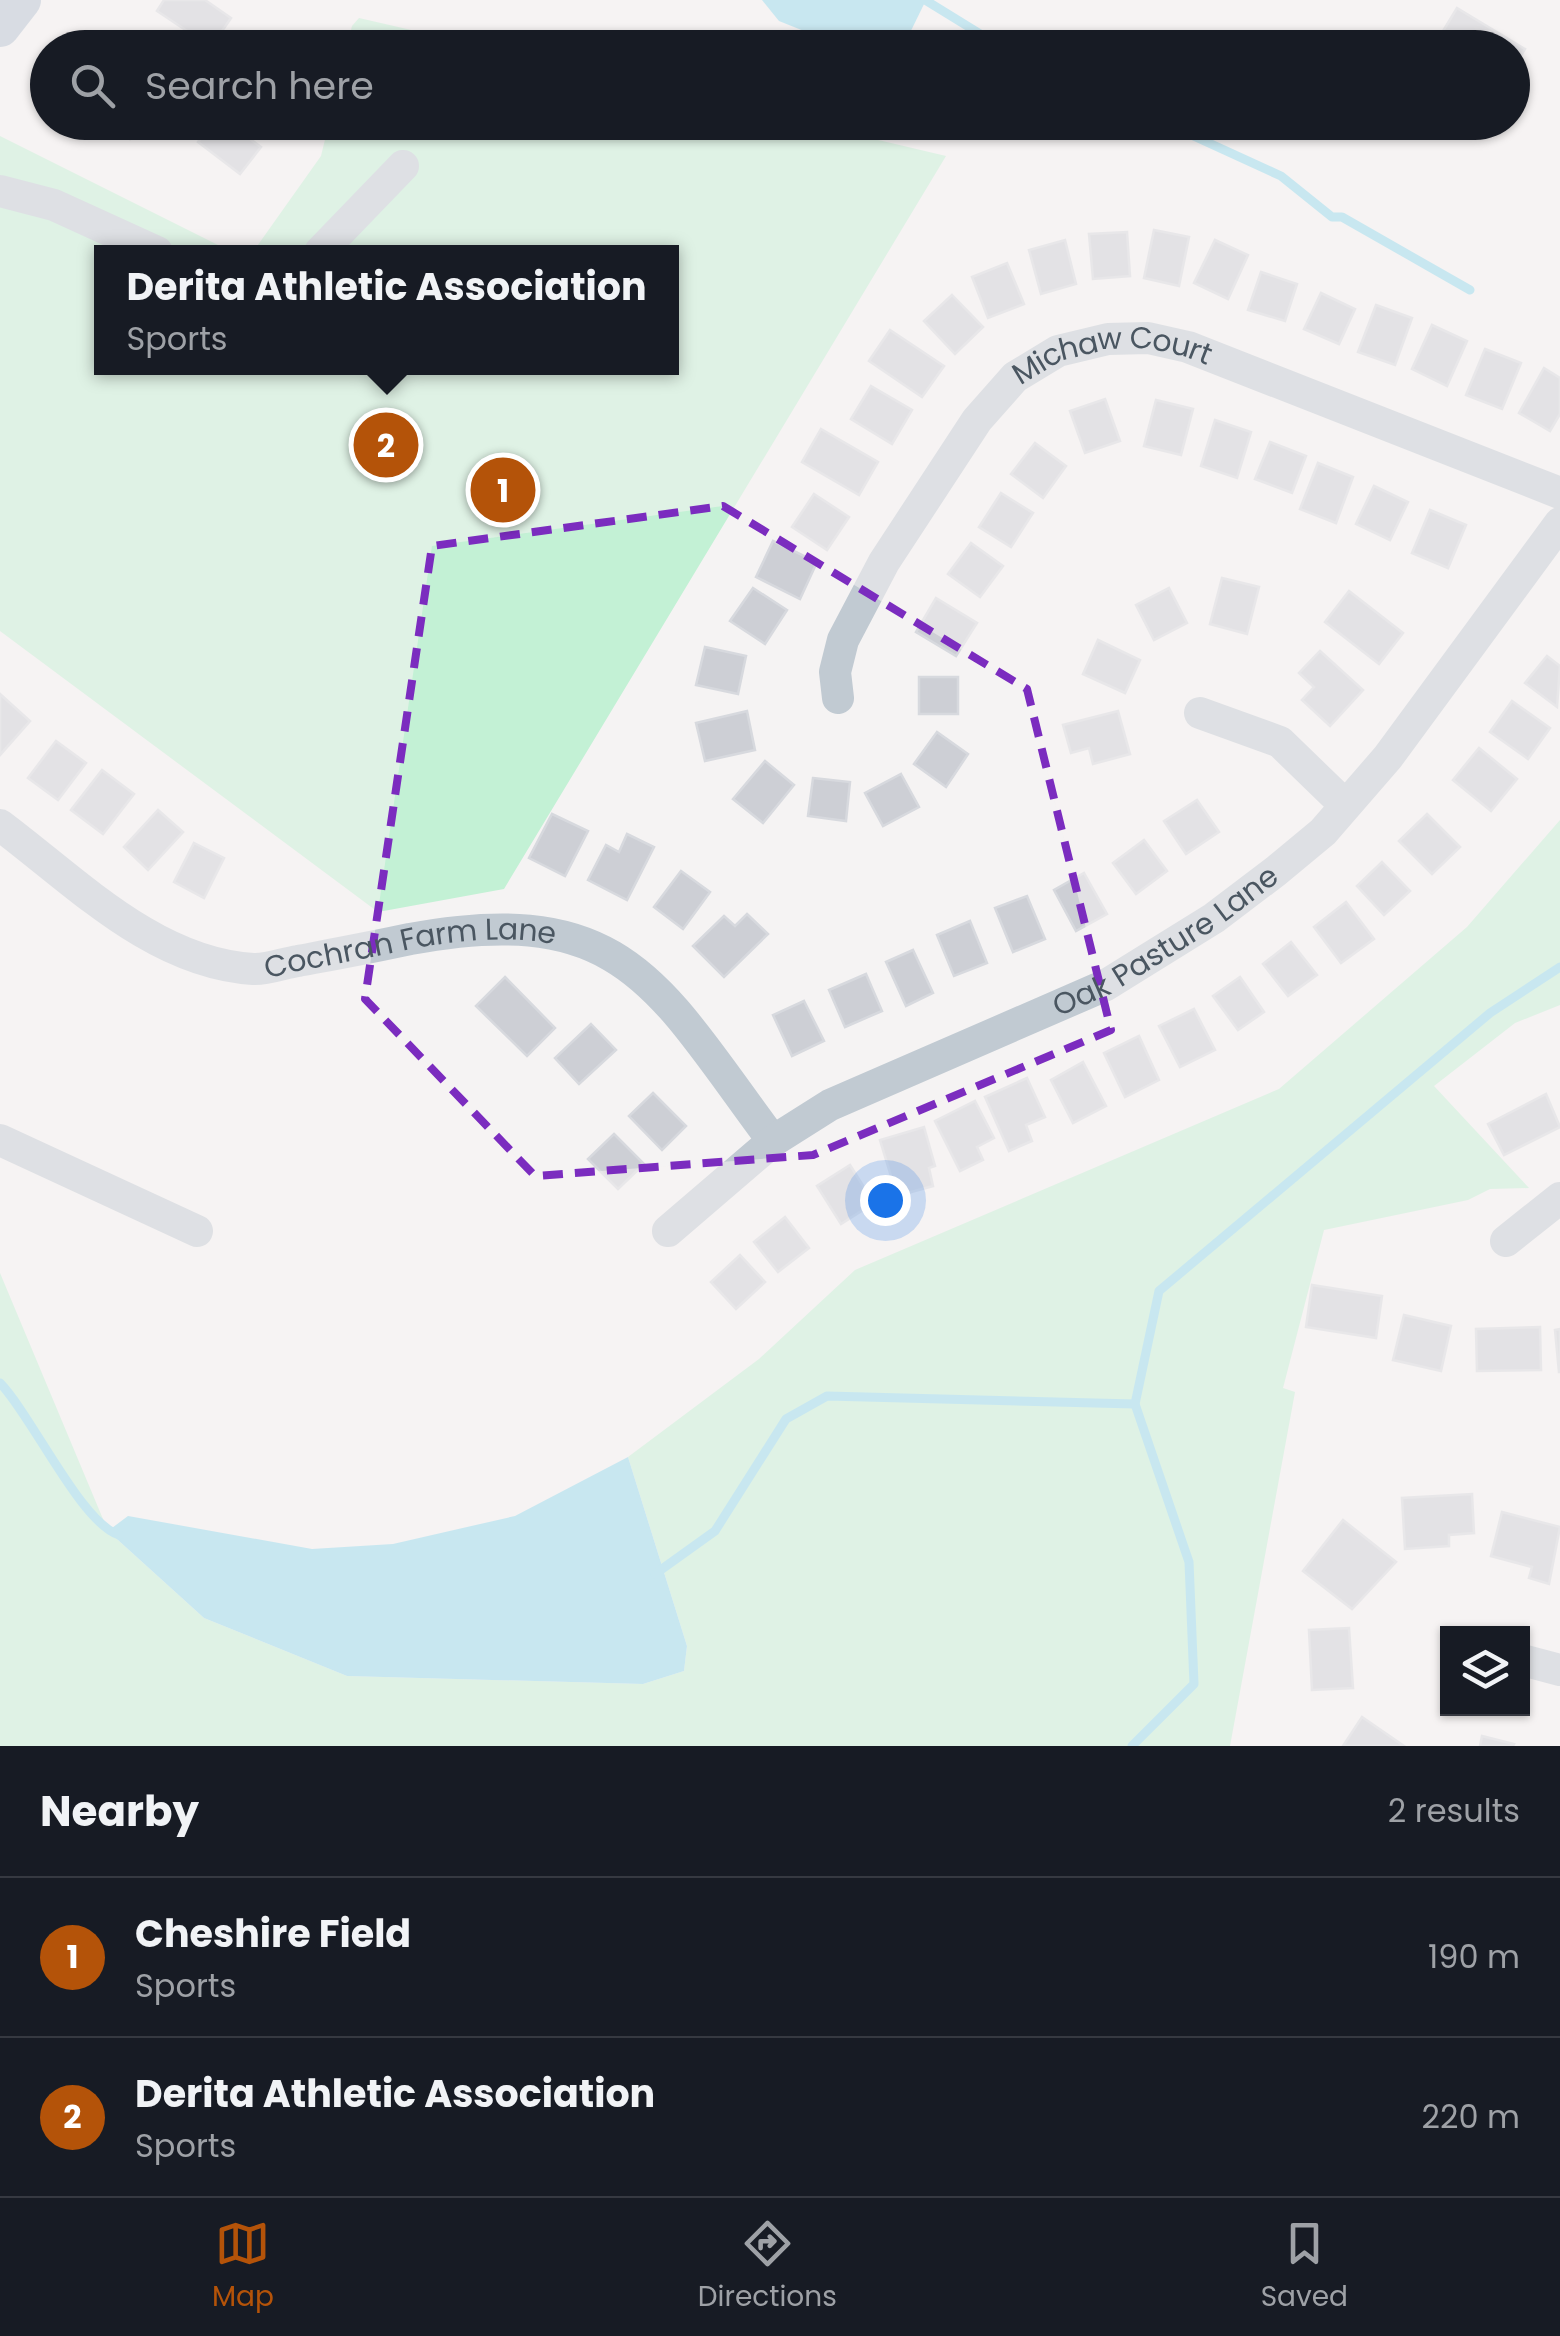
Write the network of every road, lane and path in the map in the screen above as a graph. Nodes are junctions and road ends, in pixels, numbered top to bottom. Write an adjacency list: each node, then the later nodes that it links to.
1 (22, 0): 2 (main road)
2 (0, 27)
3 (403, 166): 6 (street)
4 (7, 200): 5 (street)
5 (143, 245)
6 (327, 245)
7 (1560, 492): 9 (street, Michaw Court)
8 (1560, 523): 11 (street, Oak Pasture Lane)
9 (838, 698)
10 (1200, 713): 11 (street)
11 (1345, 805): 14 (street, Oak Pasture Lane)
12 (0, 825): 14 (street, Cochran Farm Lane)
13 (0, 1140): 16 (street)
14 (772, 1141): 17 (street, Oak Pasture Lane)
15 (1560, 1198): 18 (street)
16 (198, 1231)
17 (668, 1231)
18 (1506, 1241)
19 (1530, 1662): 20 (street)
20 (1560, 1670)

